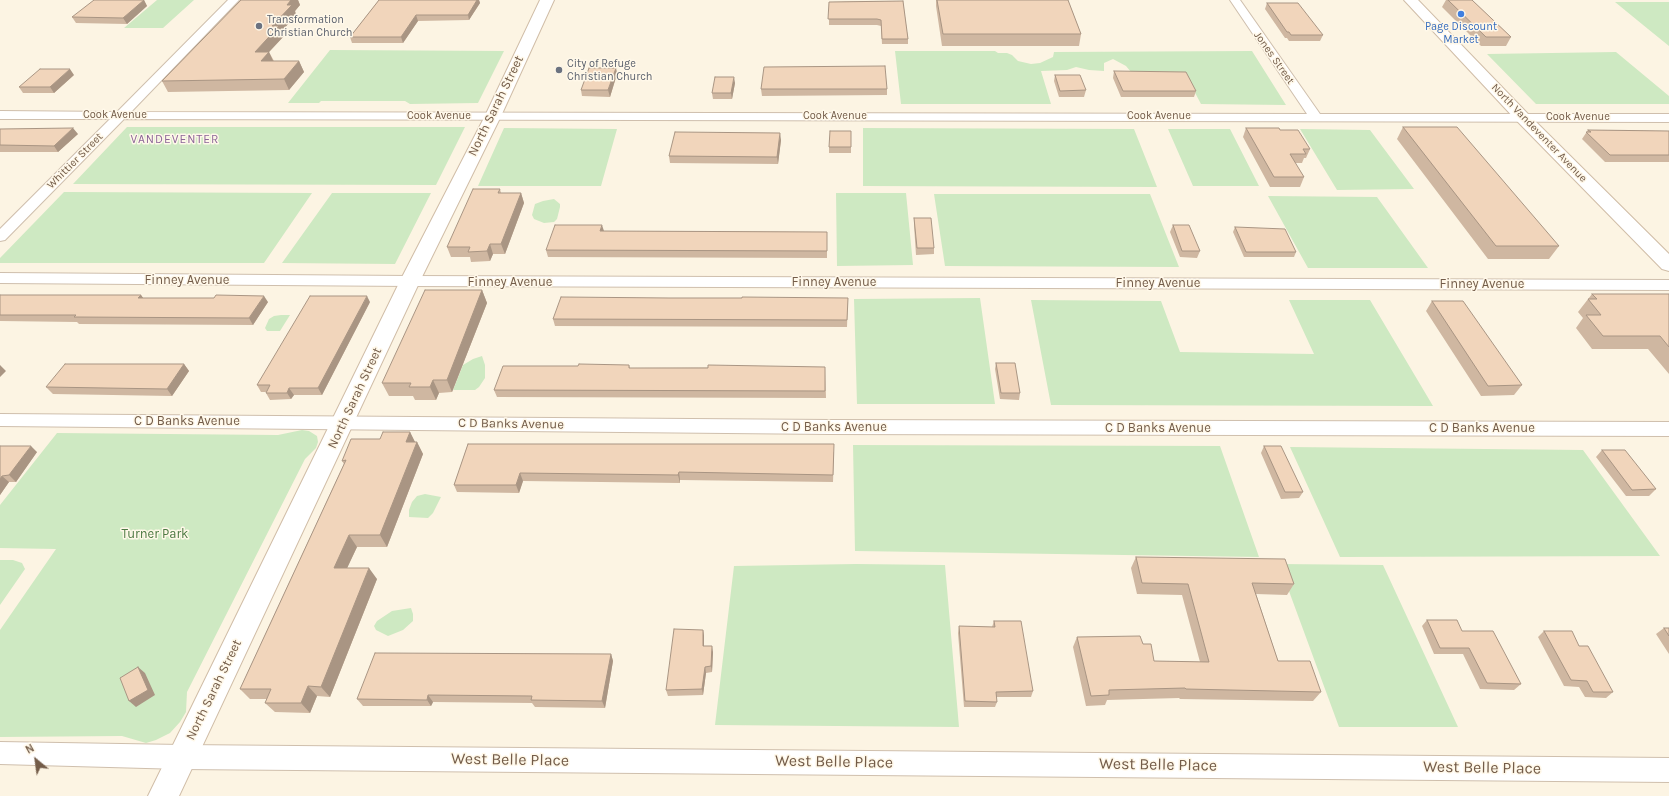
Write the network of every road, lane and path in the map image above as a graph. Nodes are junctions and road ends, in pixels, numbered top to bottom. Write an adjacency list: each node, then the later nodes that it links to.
1 (234, 0): 6 (street, Whittier Street)
2 (547, 0): 7 (street, North Sarah Street)
3 (1235, 0): 8 (street, Jones Street)
4 (1411, 0): 9 (street, North Vandeventer Avenue)
5 (0, 115): 6 (street, Cook Avenue)
6 (121, 115): 7 (street, Cook Avenue); 11 (street, Whittier Street)
7 (493, 116): 8 (street, Cook Avenue); 14 (street, North Sarah Street)
8 (1315, 116): 9 (street, Cook Avenue)
9 (1522, 117): 10 (street, Cook Avenue); 12 (street, North Vandeventer Avenue)
10 (1669, 118)
11 (0, 237)
12 (1669, 265)
13 (0, 278): 14 (street, Finney Avenue)
14 (410, 281): 15 (street, Finney Avenue); 17 (street, North Sarah Street)
15 (1669, 285)
16 (0, 420): 17 (street, C D Banks Avenue)
17 (343, 422): 18 (street, C D Banks Avenue); 20 (street, North Sarah Street)
18 (1669, 429)
19 (0, 753): 20 (street, West Belle Place)
20 (182, 757): 21 (street, West Belle Place); 22 (street, North Sarah Street)
21 (1669, 770)
22 (163, 796)

